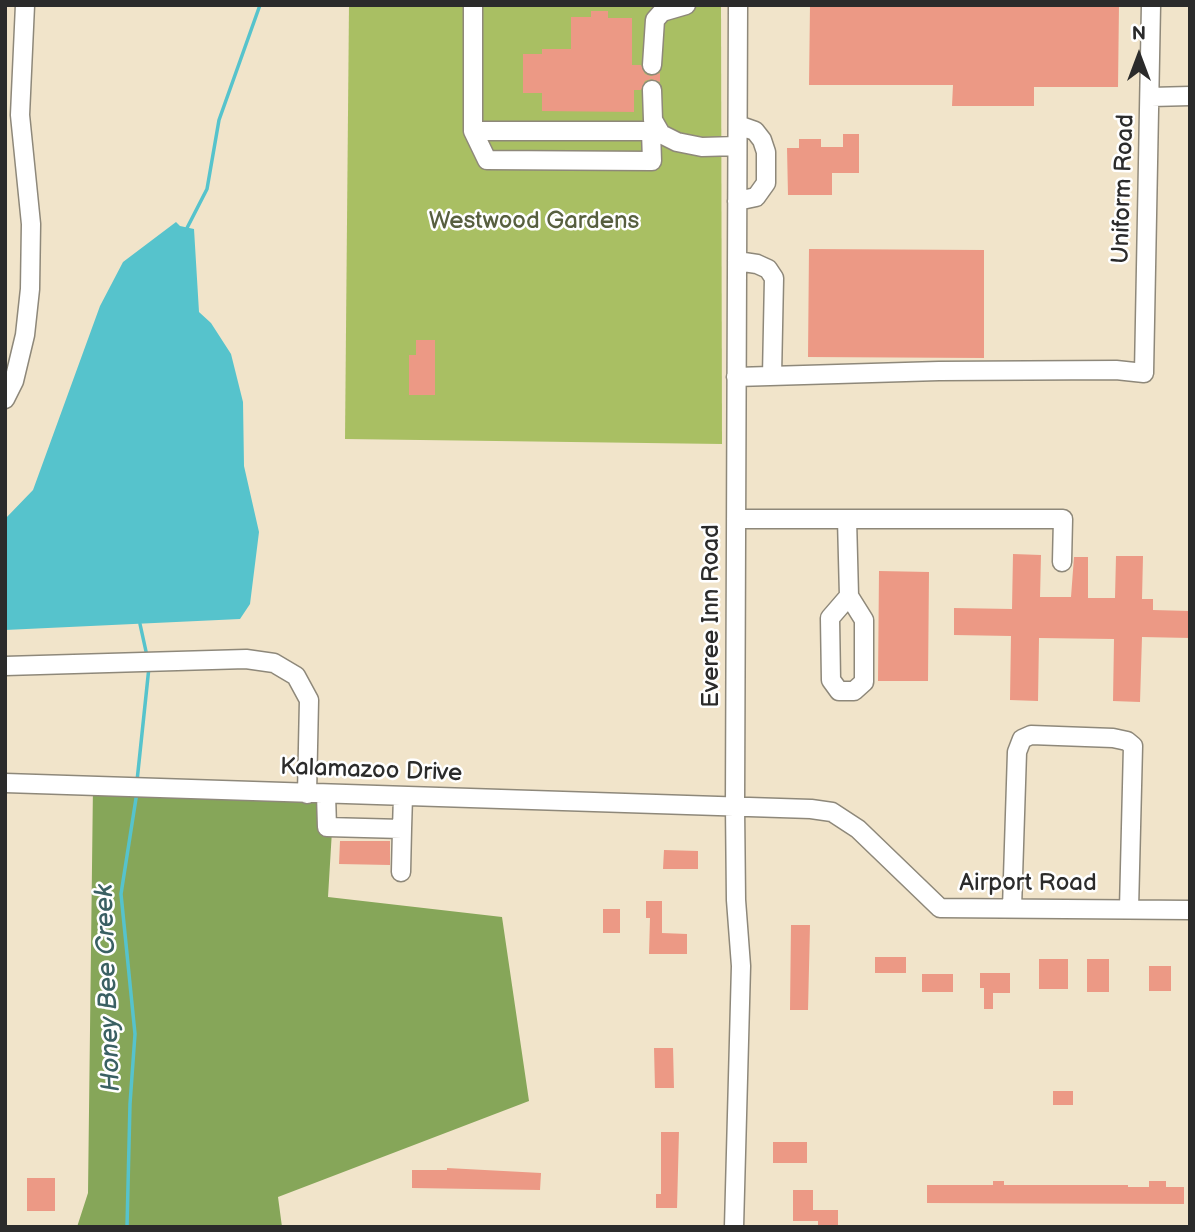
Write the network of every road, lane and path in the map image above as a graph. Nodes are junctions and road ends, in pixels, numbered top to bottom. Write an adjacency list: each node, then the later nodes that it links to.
1 (25, 5): 19 (street)
2 (473, 5): 12 (street)
3 (685, 5): 6 (street)
4 (738, 5): 11 (street, Everee Inn Road)
5 (1151, 5): 10 (street, Uniform Road)
6 (657, 9): 7 (street)
7 (652, 65)
8 (652, 90): 13 (street)
9 (1190, 96): 10 (street)
10 (1151, 97): 17 (street, Uniform Road)
11 (738, 125): 14 (street, Everee Inn Road); 15 (street)
12 (473, 131): 13 (street); 13 (street)
13 (655, 131): 14 (street)
14 (737, 146): 15 (street, Everee Inn Road)
15 (737, 201): 16 (street, Everee Inn Road)
16 (737, 261): 17 (street); 18 (street, Everee Inn Road)
17 (772, 376): 18 (street)
18 (736, 377): 20 (street, Everee Inn Road)
19 (5, 399)
20 (736, 519): 21 (street); 29 (street, Everee Inn Road)
21 (847, 519): 22 (street); 23 (street)
22 (1062, 562)
23 (849, 596): 23 (street)
24 (5, 666): 26 (street)
25 (5, 783): 26 (street, Kalamazoo Drive)
26 (307, 793): 27 (street, Kalamazoo Drive)
27 (326, 794): 28 (street, Kalamazoo Drive); 30 (street)
28 (403, 796): 29 (street, Kalamazoo Drive); 30 (street)
29 (735, 807): 32 (street, Airport Road); 35 (street, Everee Inn Road)
30 (402, 829): 31 (street)
31 (401, 872)
32 (1012, 908): 33 (street, Airport Road); 33 (street)
33 (1129, 909): 34 (street, Airport Road)
34 (1190, 909)
35 (734, 1227)

